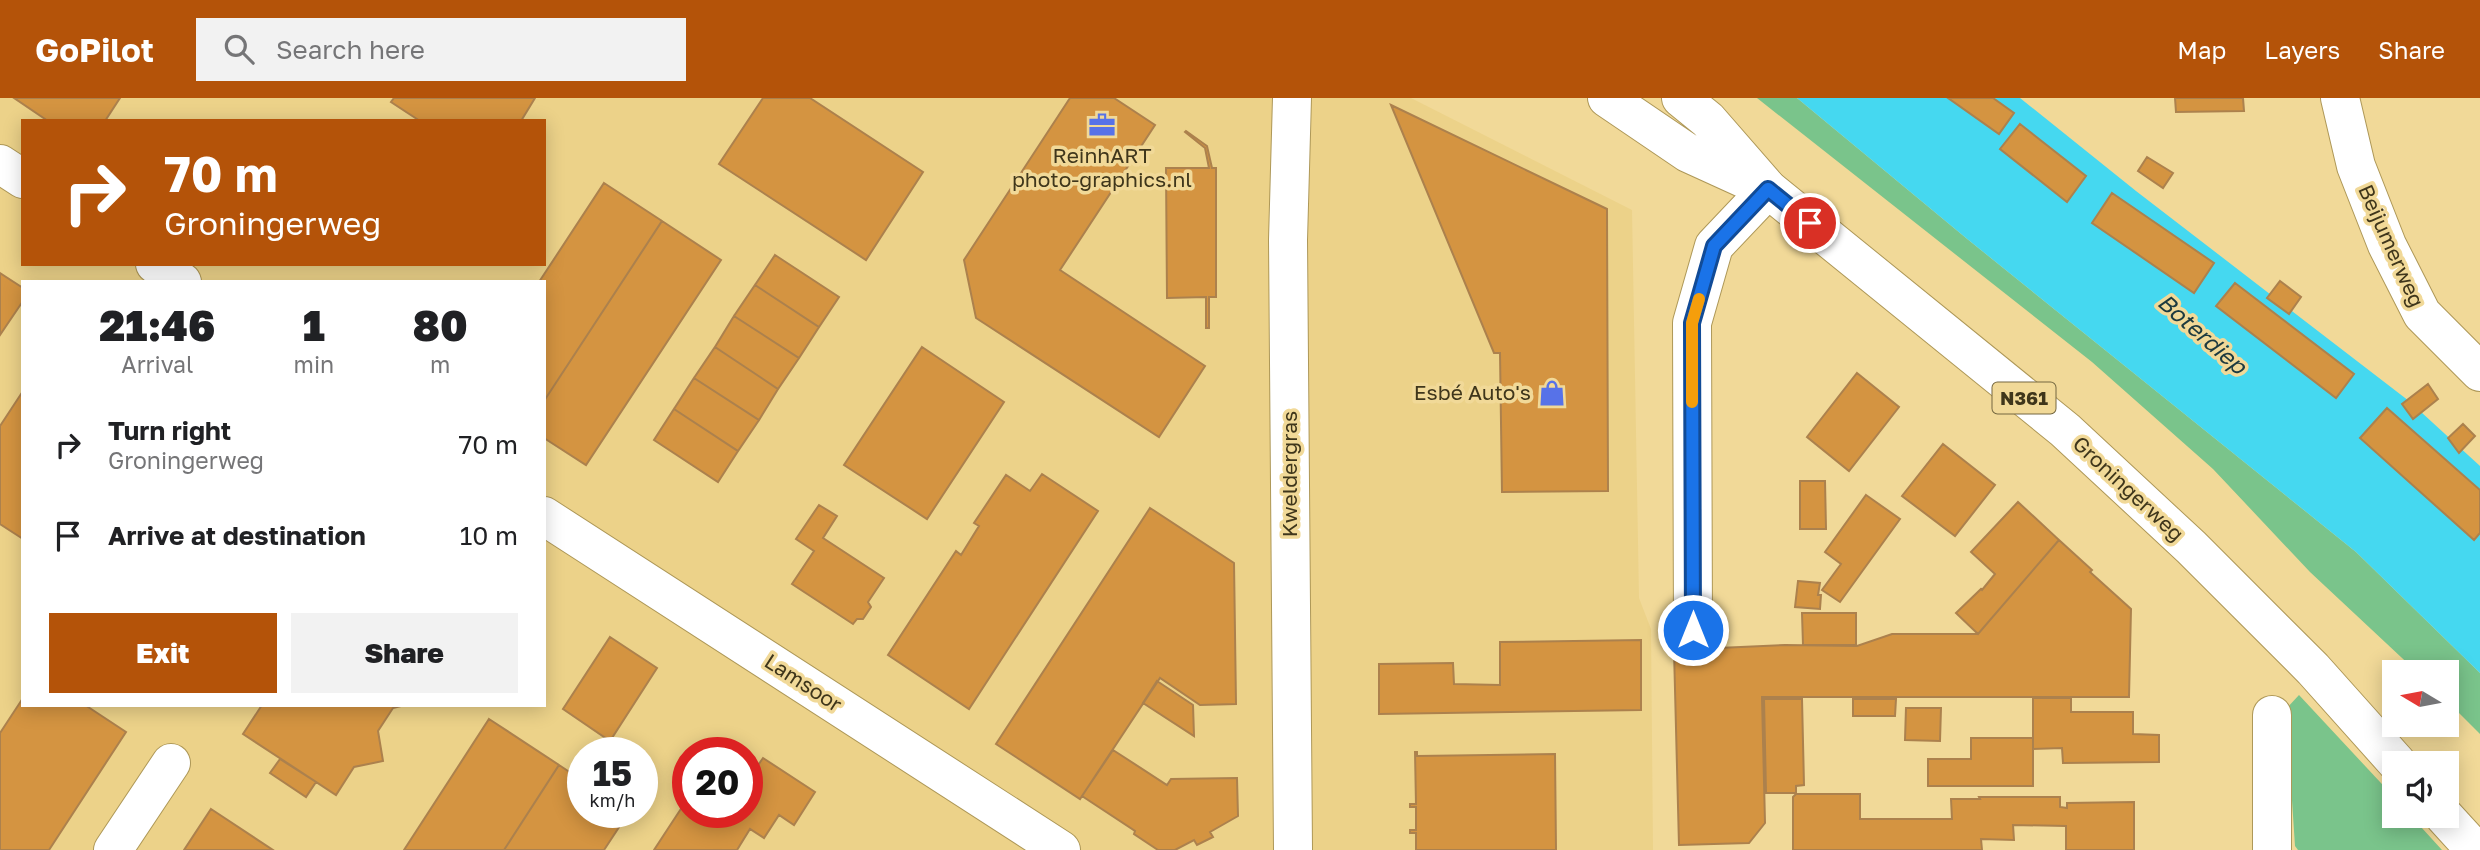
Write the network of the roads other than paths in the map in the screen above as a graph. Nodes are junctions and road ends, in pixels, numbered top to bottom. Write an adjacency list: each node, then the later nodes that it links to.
1 (1292, 98): 19 (street, Kweldergras)
2 (1607, 98): 7 (street, Groningerweg / N361)
3 (1681, 98): 7 (street, Groningerweg / N361)
4 (2340, 98): 10 (street, Beijumerweg)
5 (0, 164): 6 (street)
6 (21, 177)
7 (1768, 189): 12 (street); 14 (street, Groningerweg / N361)
8 (158, 266): 9 (street)
9 (179, 280)
10 (2480, 372)
11 (546, 517): 18 (street, Lamsoor)
12 (1693, 630)
13 (2272, 715): 20 (street)
14 (2387, 751)
15 (171, 763): 17 (street)
16 (2455, 828): 21 (street)
17 (113, 850)
18 (1061, 850)
19 (1293, 850)
20 (2272, 850)
21 (2475, 850)

